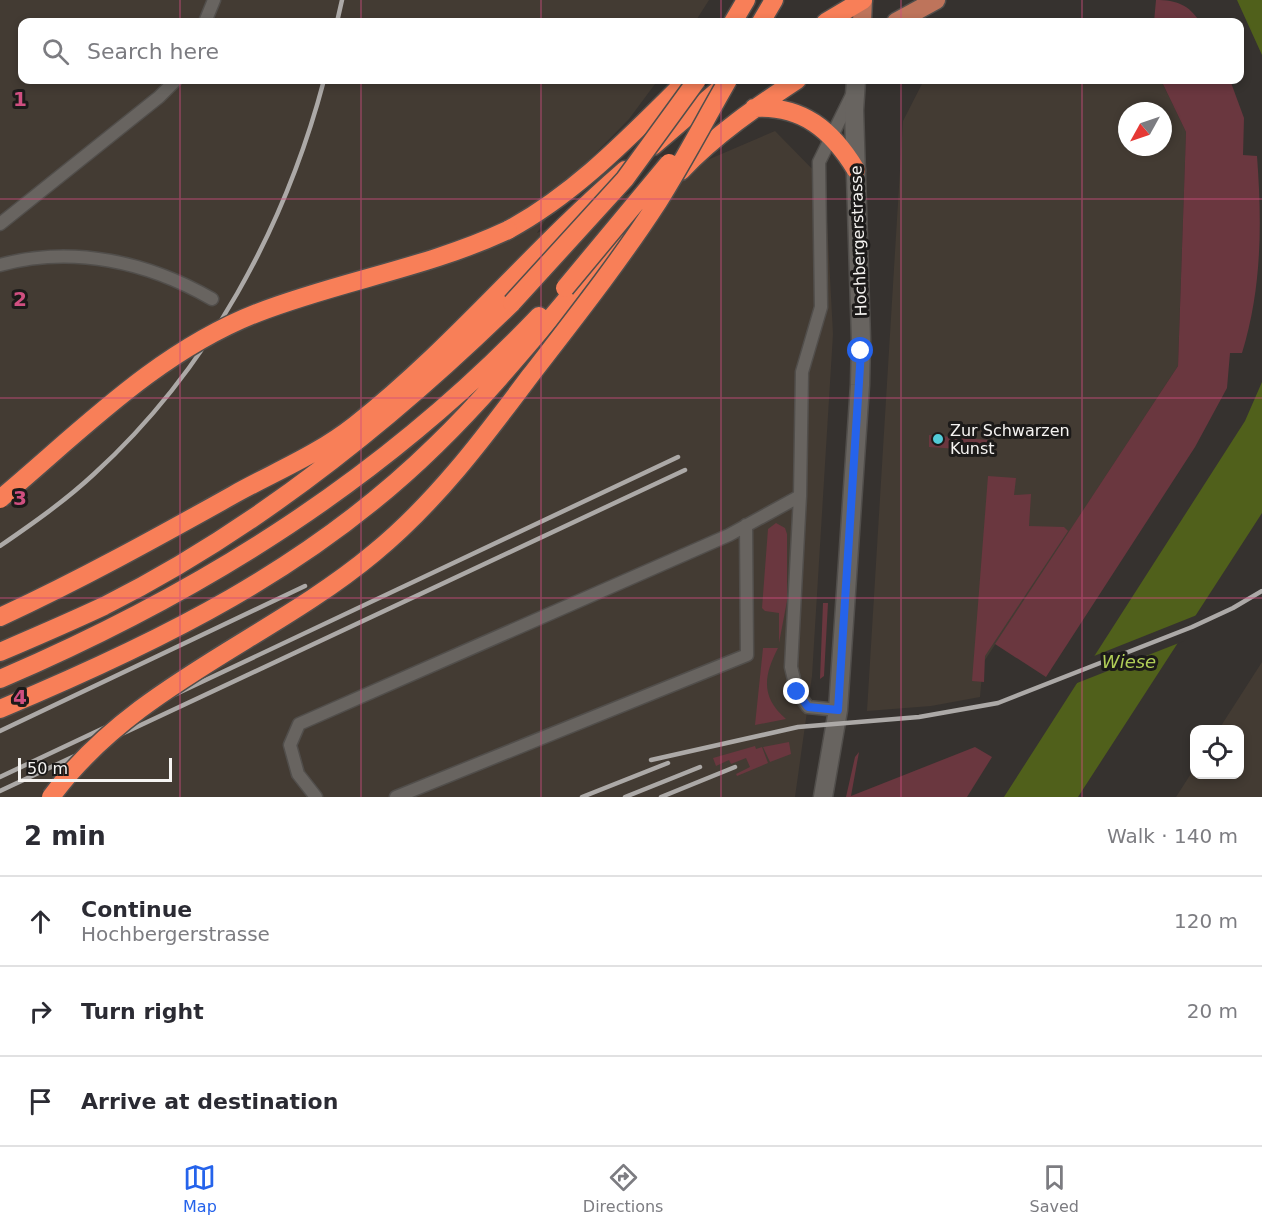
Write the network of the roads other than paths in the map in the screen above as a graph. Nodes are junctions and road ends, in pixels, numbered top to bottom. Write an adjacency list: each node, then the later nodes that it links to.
1 (214, 0): 6 (lane)
2 (746, 0): 7 (highway)
3 (774, 0): 8 (highway)
4 (863, 0): 9 (highway); 10 (main road)
5 (936, 0): 11 (main road)
6 (207, 18)
7 (735, 18)
8 (763, 18)
9 (833, 18)
10 (862, 18)
11 (903, 18)
12 (172, 84): 23 (lane)
13 (683, 84): 27 (highway, bridge)
14 (694, 84): 30 (highway, bridge)
15 (723, 84): 29 (highway)
16 (725, 84): 31 (highway, bridge)
17 (726, 84): 34 (highway, bridge)
18 (791, 84): 20 (highway)
19 (856, 84): 21 (lane); 22 (main road, Hochbergerstrasse)
20 (754, 108): 21 (highway); 32 (highway)
21 (832, 136): 22 (highway); 26 (lane)
22 (856, 170): 33 (main road, Hochbergerstrasse)
23 (0, 224)
24 (0, 265): 25 (lane)
25 (212, 299)
26 (800, 496): 28 (lane); 33 (lane)
27 (0, 499)
28 (746, 525): 35 (lane); 36 (lane)
29 (0, 617)
30 (0, 652)
31 (0, 679)
32 (0, 709)
33 (838, 710): 37 (main road, Hochbergerstrasse)
34 (51, 797)
35 (316, 797)
36 (396, 797)
37 (823, 797)

